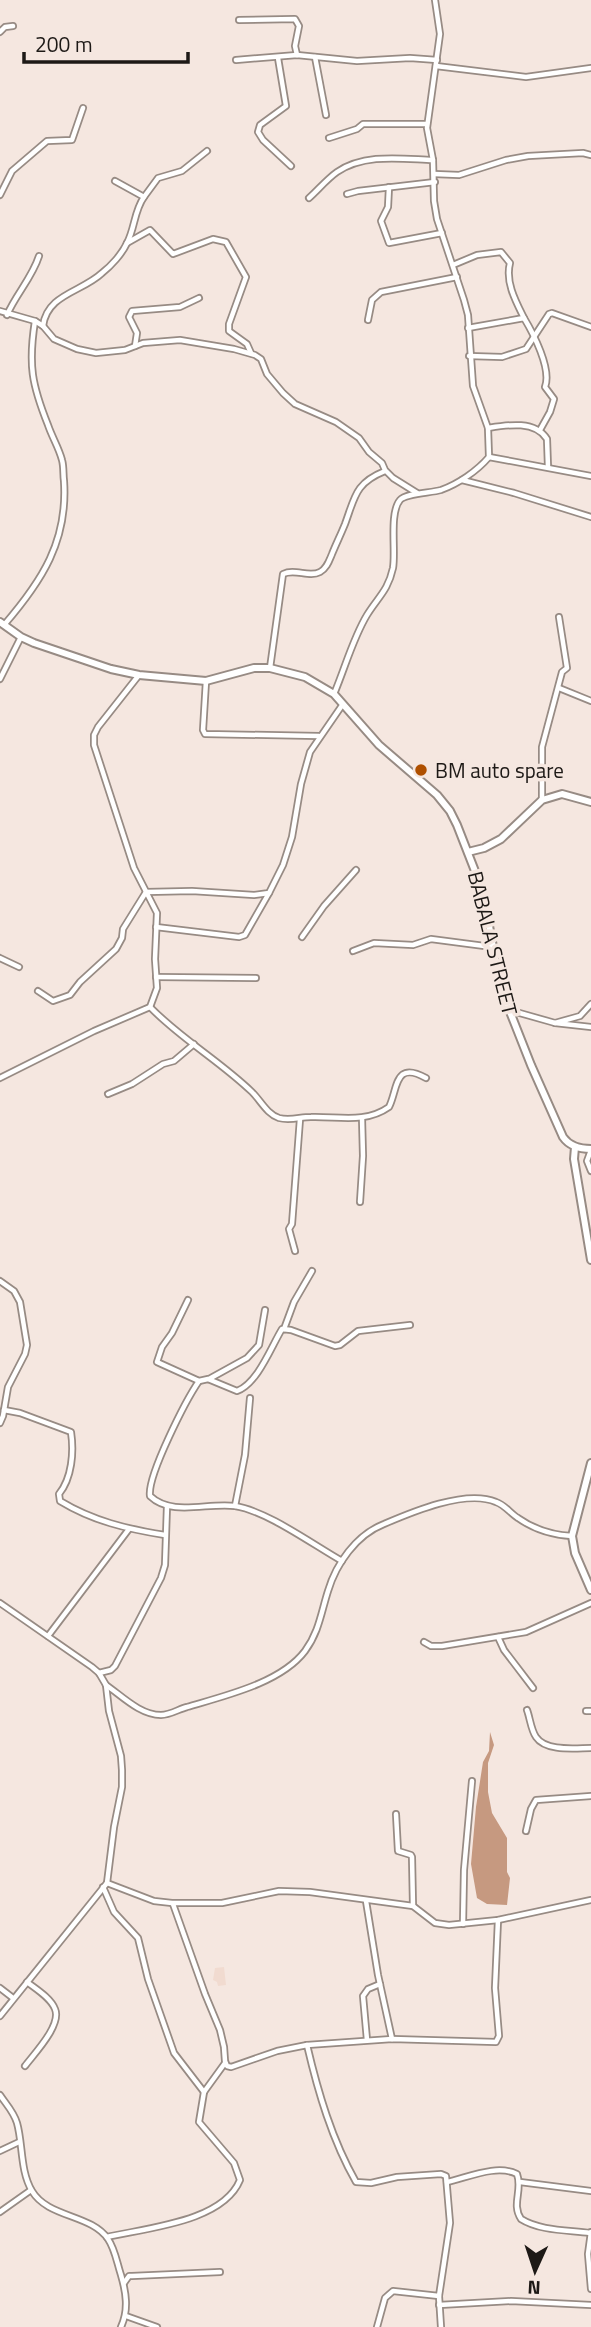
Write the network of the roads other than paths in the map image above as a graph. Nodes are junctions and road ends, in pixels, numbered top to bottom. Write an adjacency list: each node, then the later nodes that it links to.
1 (435, 0): 9 (street)
2 (239, 20): 5 (street)
3 (13, 26): 4 (street)
4 (0, 32)
5 (297, 55): 6 (street); 7 (street)
6 (278, 57): 8 (street); 18 (street)
7 (314, 57): 9 (street); 12 (street)
8 (236, 60)
9 (436, 63): 10 (street); 13 (street)
10 (591, 68)
11 (83, 108): 24 (street)
12 (326, 116)
13 (427, 124): 14 (street); 17 (street)
14 (329, 138)
15 (207, 151): 25 (street)
16 (591, 155): 19 (street)
17 (433, 160): 19 (street); 26 (street)
18 (291, 166)
19 (435, 174): 21 (street)
20 (115, 181): 25 (street)
21 (435, 182): 22 (street); 27 (street)
22 (389, 187): 23 (street); 27 (street)
23 (347, 194)
24 (0, 195)
25 (144, 197): 28 (street)
26 (309, 198)
27 (442, 233): 30 (street)
28 (127, 243): 38 (street); 43 (street)
29 (38, 256): 34 (street)
30 (453, 265): 31 (street); 35 (street)
31 (457, 277): 36 (street); 40 (street)
32 (198, 298): 42 (street)
33 (0, 312): 34 (street)
34 (7, 315): 37 (street)
35 (524, 318): 40 (street); 41 (street)
36 (368, 320)
37 (34, 321): 38 (street); 55 (street)
38 (43, 326): 42 (street)
39 (591, 327): 41 (street)
40 (468, 328): 44 (street)
41 (534, 335): 44 (street); 46 (street)
42 (135, 347): 43 (street)
43 (251, 354): 49 (street)
44 (469, 356): 45 (street)
45 (488, 428): 46 (street); 47 (street)
46 (540, 430): 48 (street)
47 (489, 457): 48 (street); 51 (street)
48 (548, 467): 50 (street)
49 (385, 471): 52 (street); 57 (street)
50 (591, 476)
51 (461, 480): 52 (street); 53 (street)
52 (420, 495): 62 (street)
53 (591, 517)
54 (559, 617): 61 (street)
55 (2, 623): 56 (street, BABALA STREET)
56 (21, 637): 58 (street, BABALA STREET); 59 (street)
57 (270, 668): 60 (street, BABALA STREET); 62 (street, BABALA STREET)
58 (139, 675): 60 (street, BABALA STREET); 70 (street)
59 (0, 679)
60 (206, 681): 65 (street)
61 (559, 688): 63 (street); 66 (street)
62 (334, 694): 64 (street, BABALA STREET)
63 (591, 701)
64 (344, 704): 65 (street); 68 (street, BABALA STREET)
65 (319, 736): 71 (street)
66 (542, 800): 67 (street); 68 (street)
67 (591, 802)
68 (468, 852): 74 (street, BABALA STREET)
69 (356, 870): 73 (street)
70 (146, 892): 71 (street); 72 (street); 80 (street)
71 (269, 892): 72 (street)
72 (156, 927): 78 (street)
73 (302, 937)
74 (492, 947): 75 (street); 83 (street, BABALA STREET)
75 (354, 951)
76 (0, 958): 77 (street)
77 (19, 967)
78 (156, 977): 79 (street); 82 (street)
79 (256, 978)
80 (38, 991)
81 (591, 1004): 84 (street)
82 (150, 1007): 86 (street); 87 (street)
83 (508, 1009): 84 (street); 92 (street, BABALA STREET)
84 (555, 1023): 85 (street)
85 (591, 1027)
86 (194, 1044): 89 (street); 91 (street)
87 (0, 1078)
88 (426, 1078): 90 (street)
89 (108, 1094)
90 (362, 1118): 91 (street); 95 (street)
91 (300, 1119): 96 (street)
92 (575, 1147): 93 (street); 97 (street)
93 (591, 1150): 94 (street)
94 (591, 1171)
95 (360, 1202)
96 (295, 1251)
97 (591, 1260)
98 (312, 1271): 103 (street)
99 (0, 1280): 107 (street)
100 (188, 1300): 105 (street)
101 (265, 1310): 104 (street)
102 (410, 1325): 103 (street)
103 (284, 1329): 104 (street)
104 (208, 1379): 105 (street)
105 (199, 1381): 111 (street)
106 (250, 1398): 112 (street)
107 (4, 1410): 108 (street); 113 (street)
108 (0, 1423)
109 (591, 1463): 110 (street)
110 (589, 1484): 115 (street)
111 (167, 1506): 112 (street); 114 (street)
112 (235, 1506): 116 (street)
113 (129, 1529): 114 (street); 121 (street)
114 (165, 1535): 124 (street)
115 (572, 1536): 116 (street); 117 (street)
116 (342, 1561): 125 (street)
117 (587, 1573): 118 (street)
118 (591, 1590)
119 (591, 1603): 122 (street)
120 (0, 1604): 121 (street)
121 (48, 1636): 124 (street)
122 (498, 1637): 123 (street); 126 (street)
123 (424, 1642)
124 (99, 1673): 125 (street)
125 (106, 1685): 133 (street)
126 (533, 1688)
127 (527, 1710): 128 (street)
128 (591, 1748)
129 (472, 1781): 139 (street)
130 (591, 1796): 132 (street)
131 (396, 1814): 137 (street)
132 (526, 1831)
133 (105, 1885): 136 (street); 140 (street); 150 (street)
134 (591, 1900): 138 (street)
135 (366, 1901): 136 (street); 137 (street); 141 (street)
136 (172, 1903): 148 (street)
137 (413, 1906): 139 (street)
138 (498, 1920): 139 (street); 145 (street)
139 (463, 1924)
140 (27, 1982): 143 (street); 149 (street)
141 (380, 1984): 145 (street); 146 (street)
142 (0, 1988): 143 (street)
143 (13, 1998): 144 (street)
144 (0, 2016)
145 (392, 2039): 146 (street)
146 (367, 2040): 147 (street)
147 (307, 2045): 148 (street); 154 (street)
148 (225, 2063): 150 (street)
149 (25, 2066)
150 (204, 2092): 160 (street)
151 (0, 2095): 152 (street)
152 (19, 2142): 153 (street); 156 (street)
153 (0, 2151)
154 (447, 2182): 155 (street); 164 (street)
155 (520, 2182): 157 (street); 159 (street)
156 (31, 2190): 158 (street); 160 (street)
157 (591, 2191)
158 (0, 2212)
159 (591, 2232): 163 (street)
160 (107, 2237): 162 (street)
161 (220, 2272): 162 (street)
162 (123, 2283): 167 (street)
163 (591, 2289)
164 (439, 2296): 165 (street); 170 (street)
165 (439, 2305): 166 (street); 171 (street)
166 (591, 2305)
167 (126, 2316): 168 (street); 169 (street)
168 (121, 2327)
169 (157, 2327)
170 (377, 2327)
171 (441, 2327)

